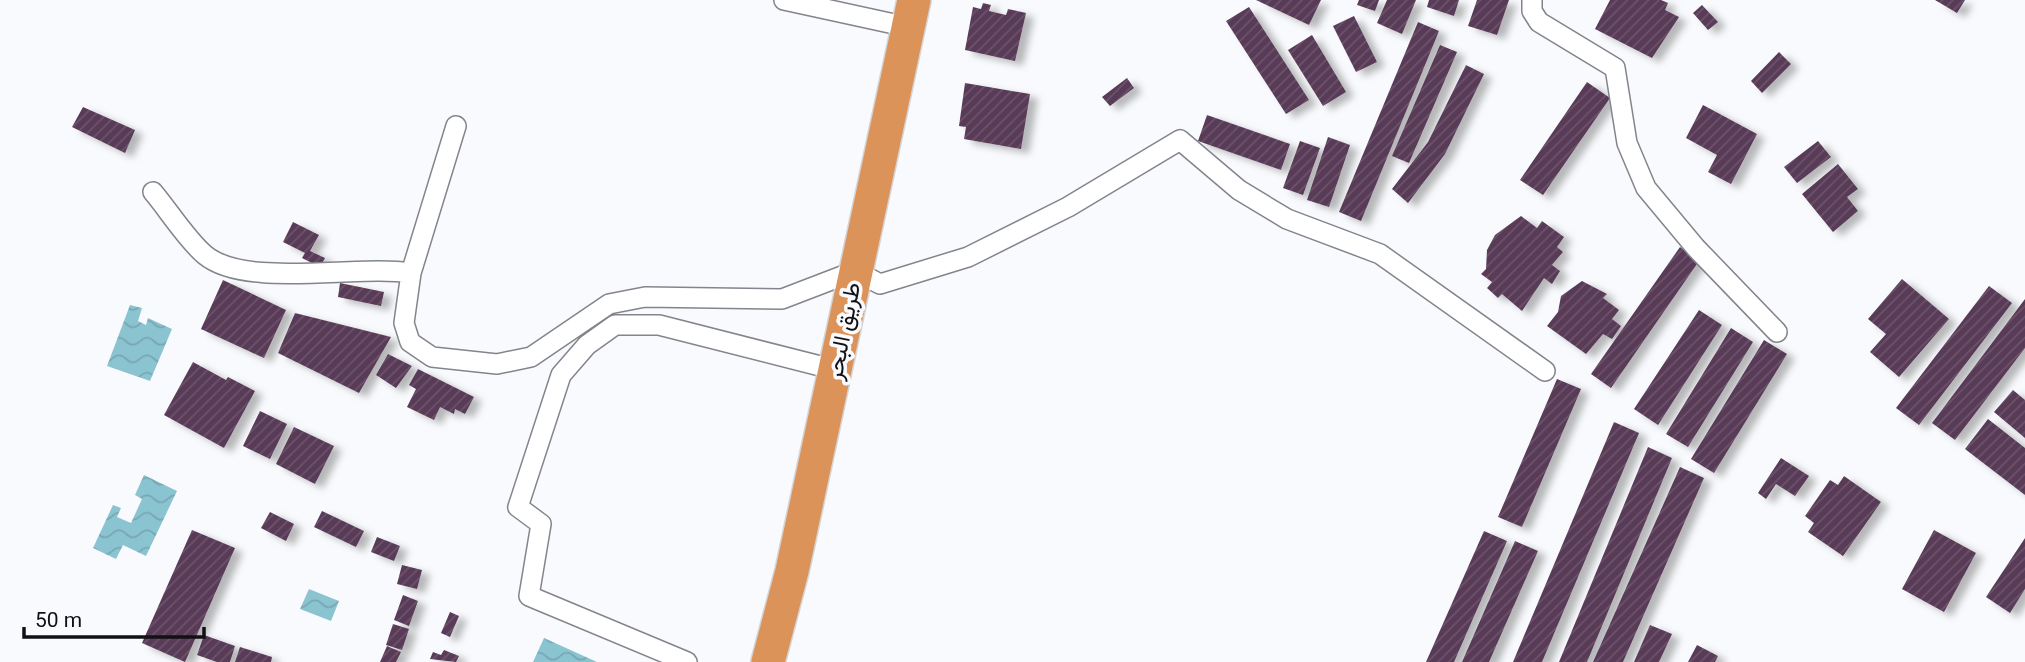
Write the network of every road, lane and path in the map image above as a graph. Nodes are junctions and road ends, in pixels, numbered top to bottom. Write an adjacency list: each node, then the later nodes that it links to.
1 (784, 0): 3 (street)
2 (1532, 0): 8 (street)
3 (911, 14): 6 (highway, طريق البحر)
4 (456, 126): 7 (street)
5 (153, 192): 7 (street)
6 (855, 271): 7 (street); 9 (highway, طريق البحر); 10 (street)
7 (411, 273)
8 (1777, 332)
9 (836, 370): 11 (street); 12 (highway, طريق البحر)
10 (1545, 370)
11 (687, 662)
12 (768, 662)

